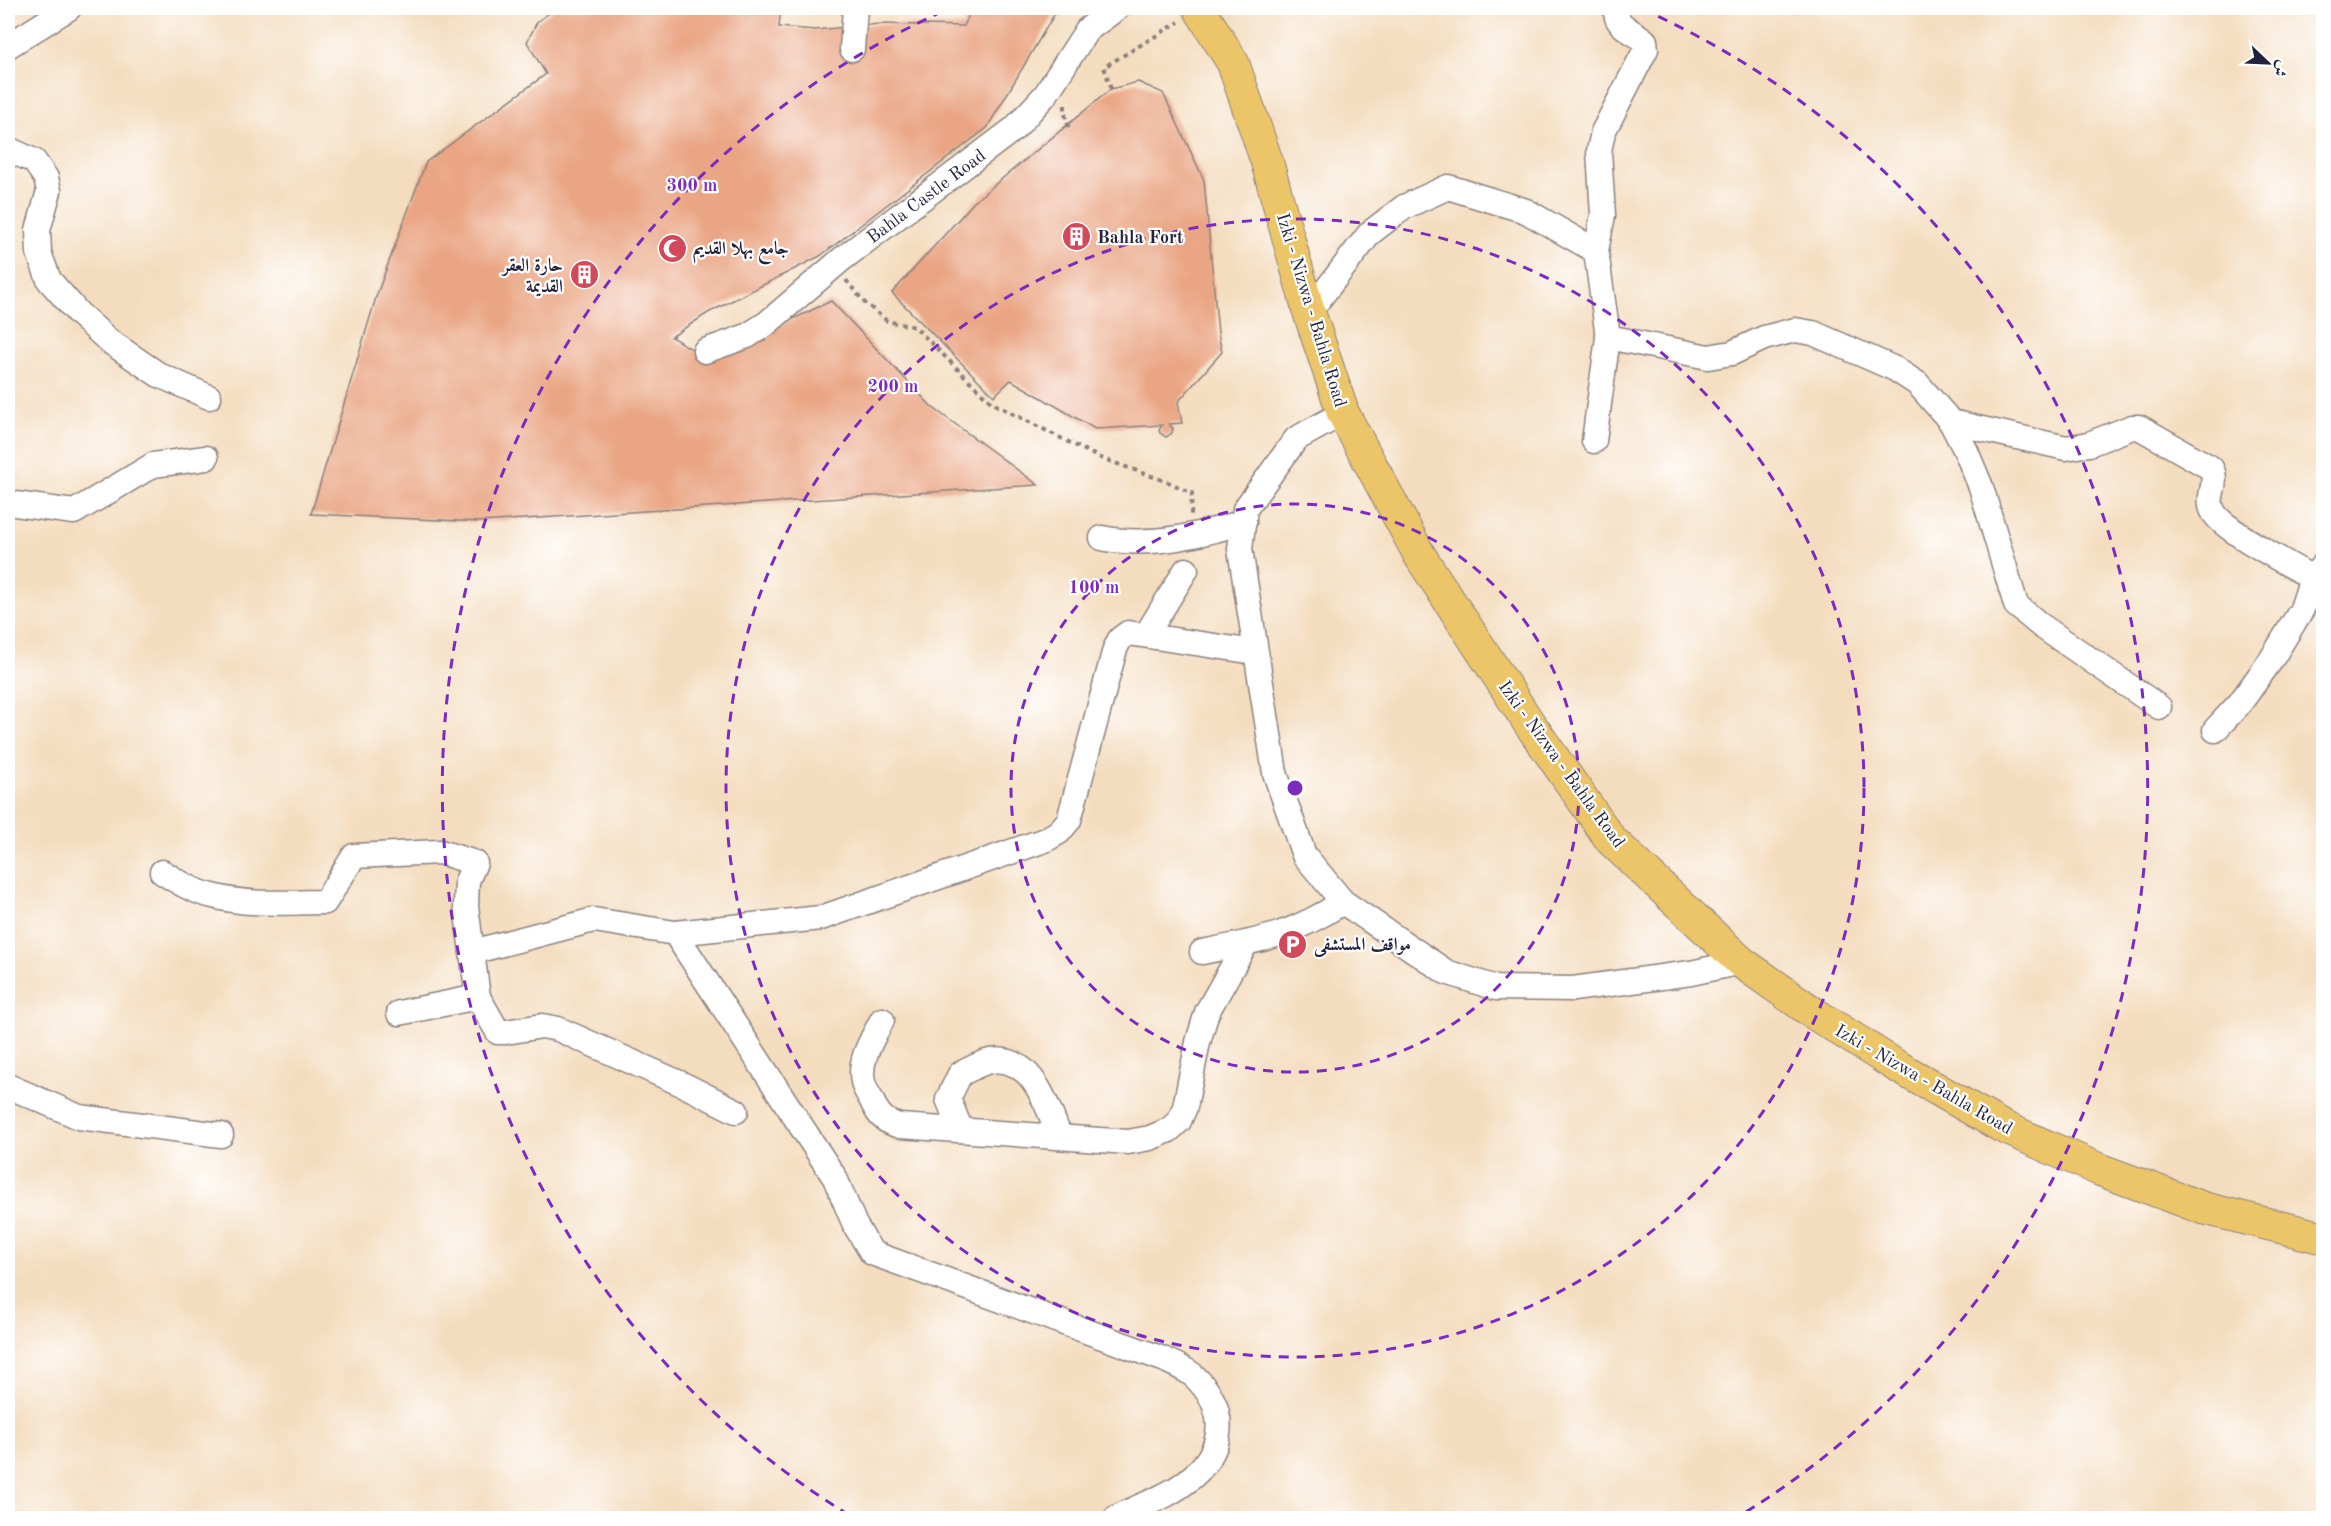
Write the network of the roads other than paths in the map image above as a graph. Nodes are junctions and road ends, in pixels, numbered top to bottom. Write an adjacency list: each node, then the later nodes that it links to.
1 (69, 8): 7 (street)
2 (855, 8): 8 (street)
3 (1118, 8): 6 (street, Bahla Castle Road)
4 (1199, 8): 11 (main road, Izki - Nizwa - Bahla Road)
5 (1616, 8): 10 (street)
6 (1087, 19): 13 (street, Bahla Castle Road)
7 (8, 46)
8 (852, 49)
9 (8, 148): 14 (street)
10 (1596, 251): 11 (street); 12 (street)
11 (1309, 312): 15 (main road, Izki - Nizwa - Bahla Road)
12 (1608, 337): 16 (street); 17 (street)
13 (705, 351)
14 (210, 397)
15 (1343, 413): 20 (street); 34 (main road, Izki - Nizwa - Bahla Road)
16 (1952, 422): 23 (street); 26 (street)
17 (1594, 441)
18 (206, 458): 19 (street)
19 (8, 502)
20 (1244, 522): 21 (street); 25 (street)
21 (1102, 538)
22 (1186, 570): 24 (street)
23 (2318, 571): 27 (street)
24 (1146, 635): 25 (street); 30 (street)
25 (1256, 652): 29 (street)
26 (2158, 707)
27 (2215, 730)
28 (162, 872): 32 (street)
29 (1343, 902): 31 (street); 34 (street)
30 (675, 933): 32 (street); 44 (street)
31 (1246, 943): 33 (street); 42 (street)
32 (472, 952): 35 (street)
33 (1202, 952)
34 (1741, 962): 43 (main road, Izki - Nizwa - Bahla Road)
35 (478, 997): 36 (street); 39 (street)
36 (399, 1013)
37 (882, 1020): 40 (street)
38 (8, 1086): 41 (street)
39 (736, 1111)
40 (961, 1130): 42 (street); 42 (street)
41 (221, 1135)
42 (1060, 1137)
43 (2324, 1238)
44 (1116, 1518)

